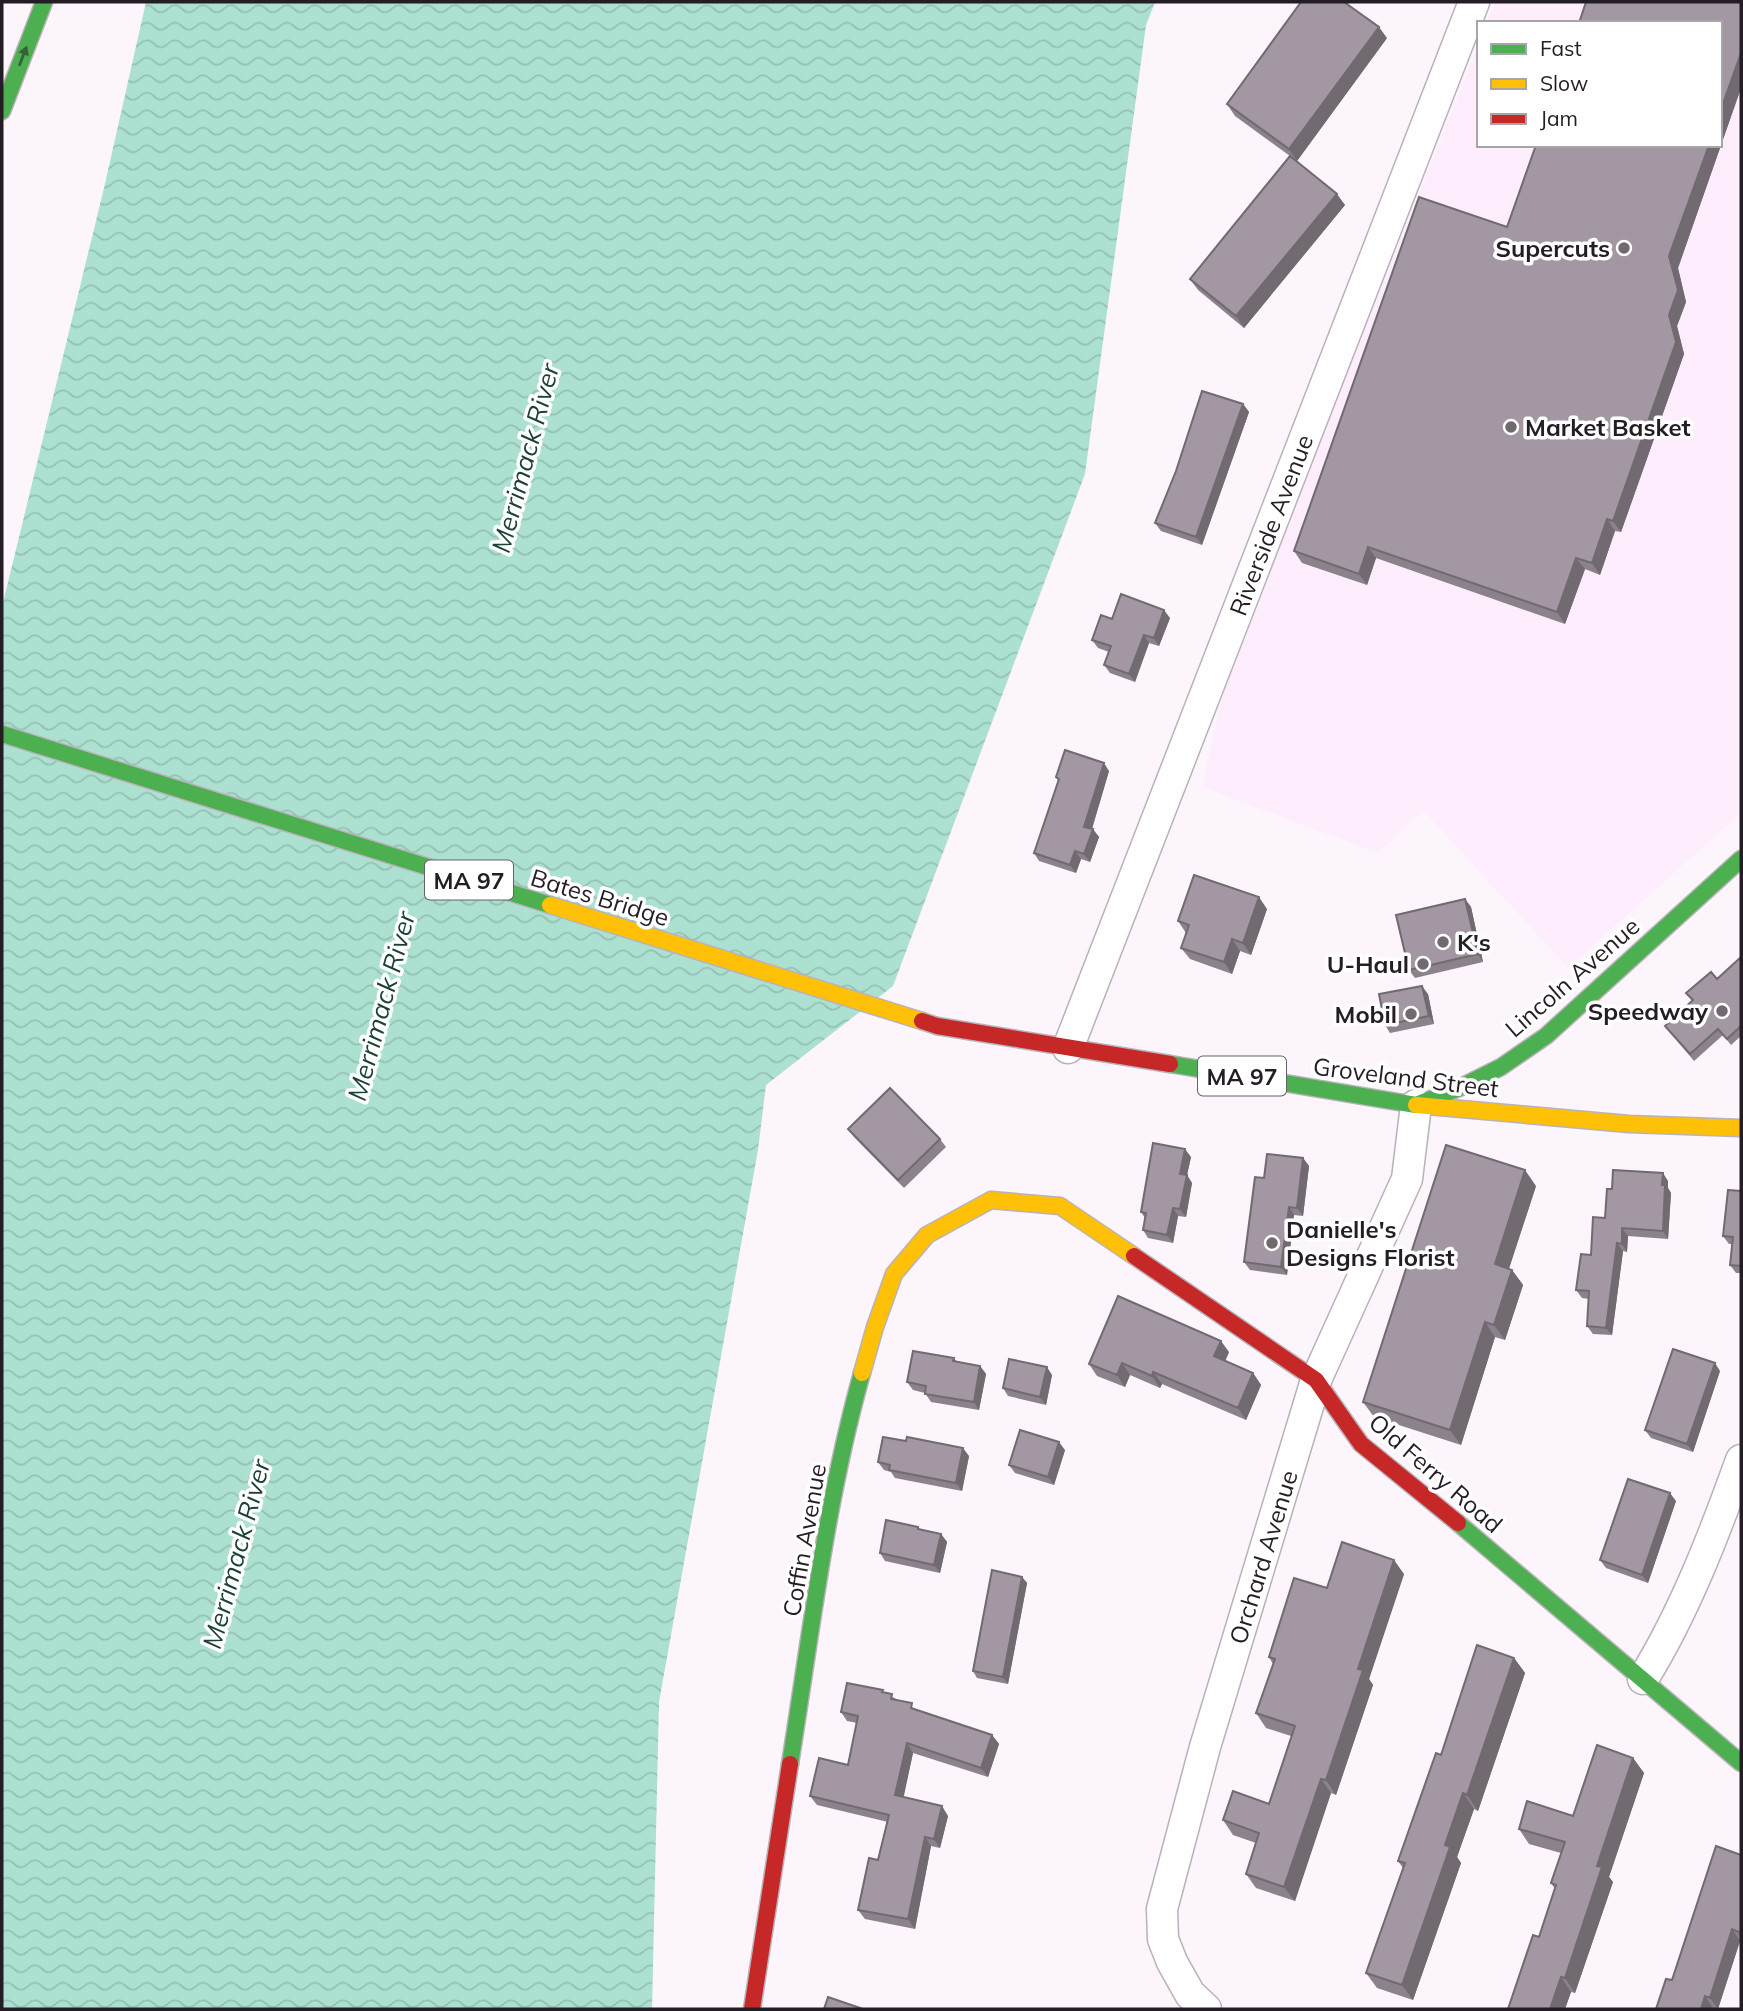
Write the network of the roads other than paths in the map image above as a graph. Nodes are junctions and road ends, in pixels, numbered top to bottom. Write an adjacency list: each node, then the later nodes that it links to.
1 (44, 2): 3 (main road, one-way to 1)
2 (1474, 2): 7 (street, Riverside Avenue)
3 (7, 76): 4 (main road)
4 (2, 111)
5 (2, 734): 7 (main road, Bates Bridge / MA 97)
6 (1741, 859): 8 (main road, Lincoln Avenue)
7 (1068, 1048): 8 (main road, Groveland Street / MA 97)
8 (1416, 1105): 9 (main road, Groveland Street); 11 (street, Orchard Avenue)
9 (1741, 1128)
10 (1060, 1206): 11 (main road, Old Ferry Road); 15 (main road, Coffin Avenue)
11 (1316, 1380): 13 (main road, Old Ferry Road); 16 (street, Orchard Avenue)
12 (1741, 1460): 13 (street)
13 (1643, 1679): 14 (main road, Old Ferry Road)
14 (1741, 1763)
15 (752, 2009)
16 (1206, 2009)

